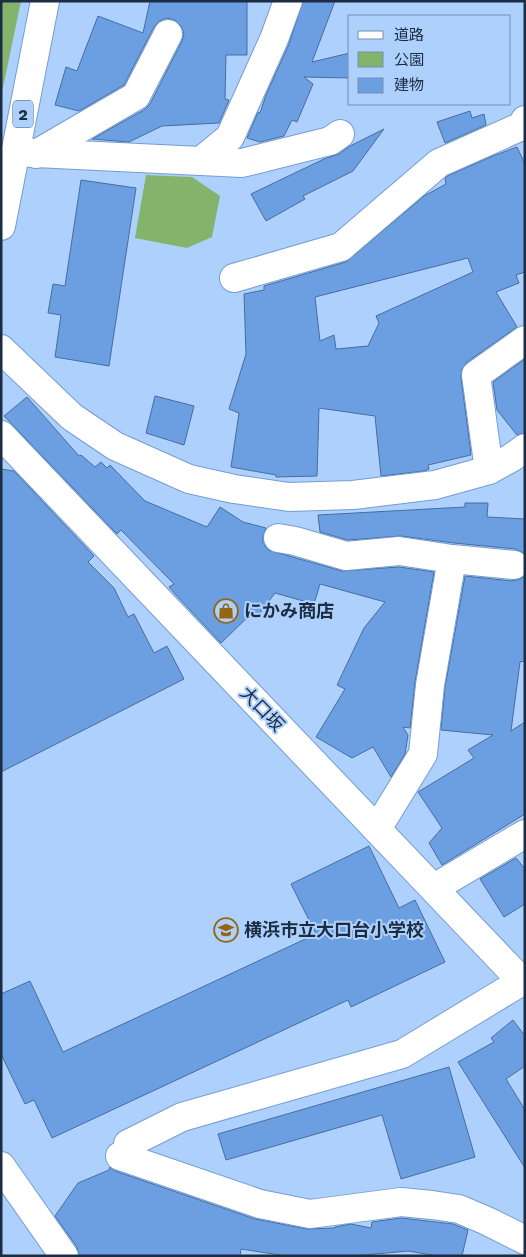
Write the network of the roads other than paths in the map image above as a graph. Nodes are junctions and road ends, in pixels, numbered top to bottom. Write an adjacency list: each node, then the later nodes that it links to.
1 (45, 1): 6 (street, 2)
2 (288, 1): 7 (street)
3 (168, 34): 6 (street)
4 (524, 127): 9 (street)
5 (340, 134): 7 (street)
6 (25, 153): 7 (street); 8 (street, 2)
7 (202, 160)
8 (1, 226)
9 (234, 278)
10 (525, 340): 14 (street)
11 (1, 349): 14 (street)
12 (1, 435): 18 (street, 大口坂)
13 (525, 448): 14 (street)
14 (489, 470)
15 (278, 538): 16 (street)
16 (452, 559): 17 (street); 18 (street)
17 (514, 565)
18 (377, 829): 20 (street, 大口坂)
19 (525, 834): 20 (street)
20 (434, 888): 21 (street, 大口坂)
21 (524, 981): 23 (street)
22 (1, 1166): 24 (street)
23 (525, 1240)
24 (64, 1256)

